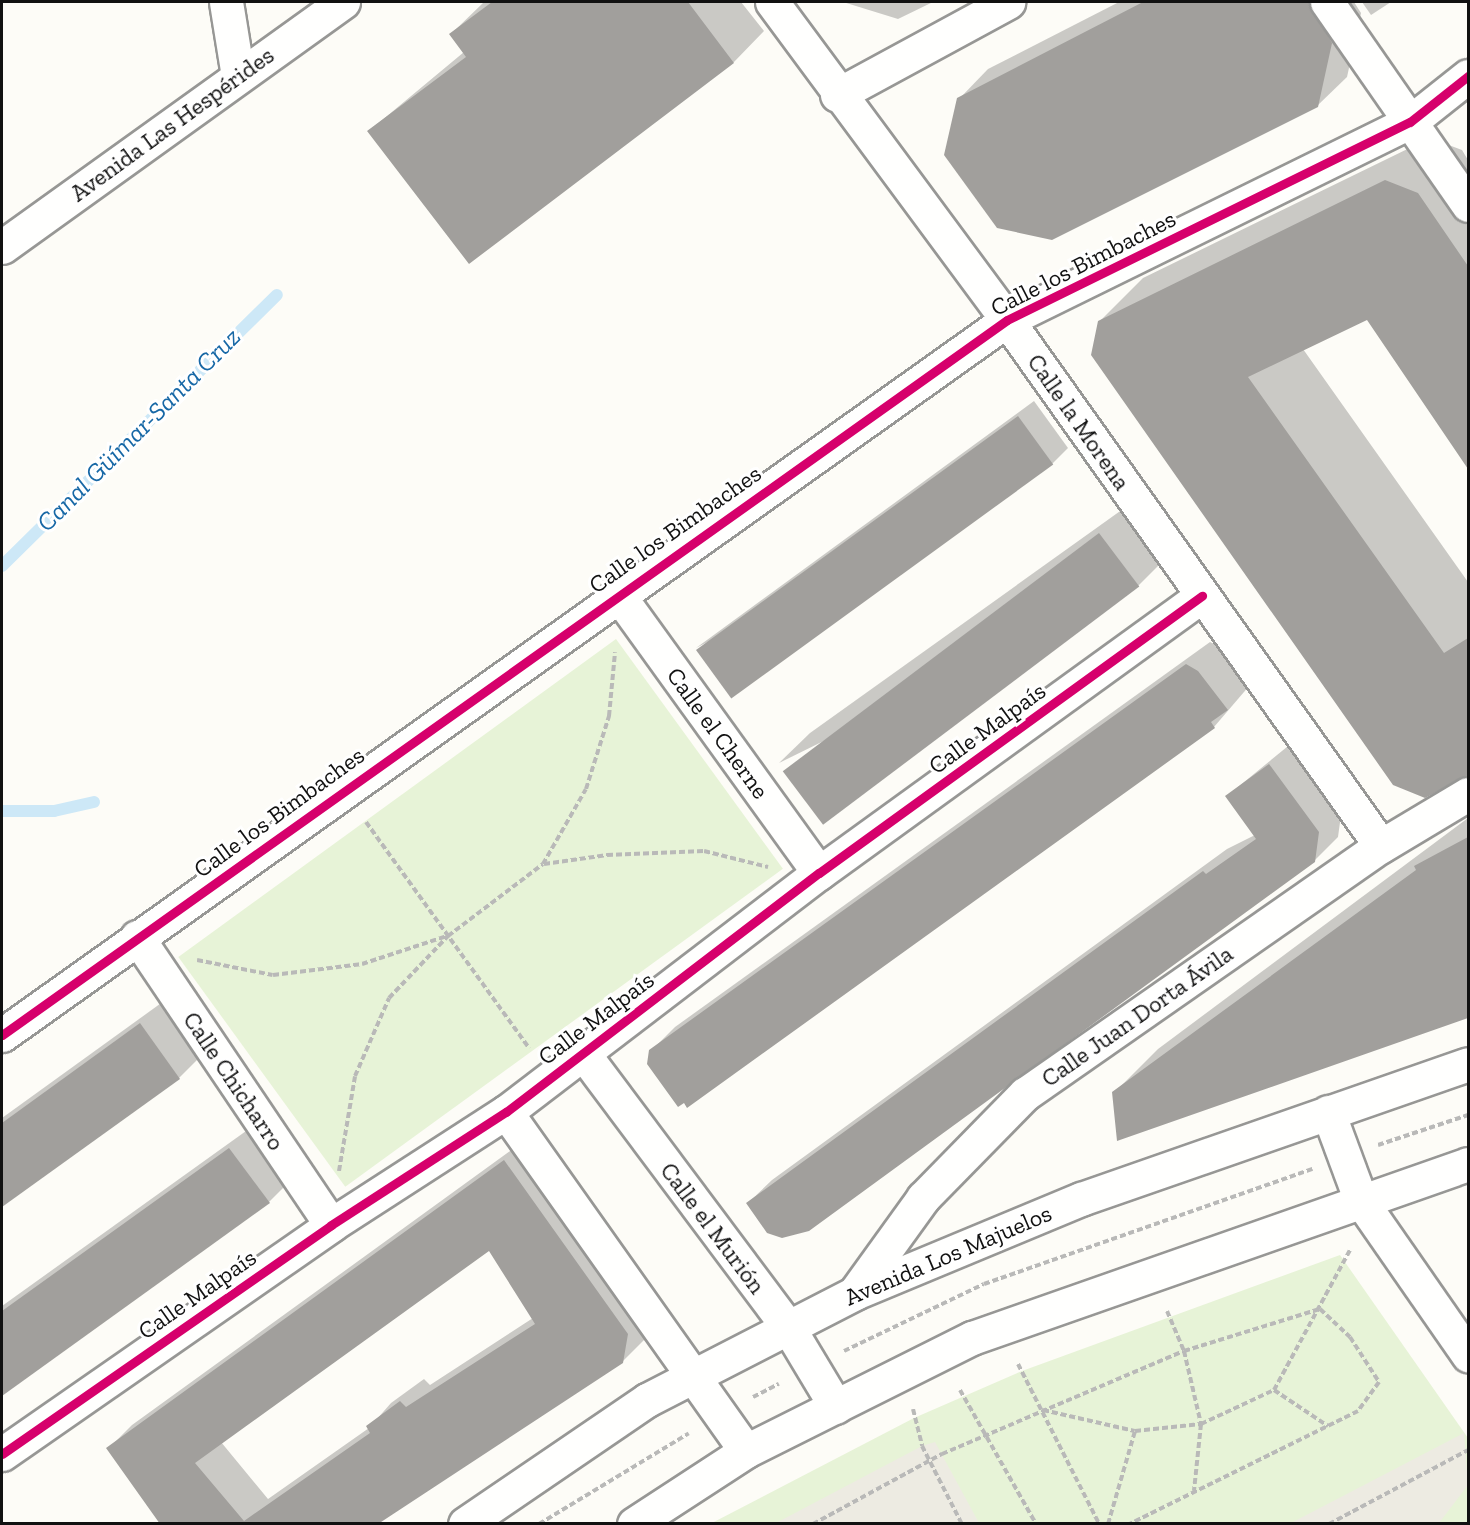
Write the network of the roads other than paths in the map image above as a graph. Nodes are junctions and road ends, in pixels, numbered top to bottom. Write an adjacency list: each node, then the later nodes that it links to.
1 (226, 2): 6 (street)
2 (343, 2): 6 (street, Avenida Las Hespérides)
3 (772, 2): 8 (street, Calle la Morena)
4 (1008, 2): 8 (street)
5 (1327, 2): 9 (street)
6 (238, 76): 11 (street, Avenida Las Hespérides)
7 (1468, 76): 9 (street, Calle los Bimbaches)
8 (837, 95): 12 (street, Calle la Morena)
9 (1410, 122): 10 (street); 12 (street, Calle los Bimbaches)
10 (1468, 205)
11 (2, 247)
12 (1007, 320): 13 (street, Calle los Bimbaches); 14 (street, Calle la Morena)
13 (617, 593): 17 (street, Calle el Cherne); 18 (street, Calle los Bimbaches)
14 (1203, 596): 16 (street, Calle la Morena); 17 (street, Calle Malpaís)
15 (1468, 794): 16 (street, Calle Juan Dorta Ávila)
16 (1381, 846): 27 (street, Calle Juan Dorta Ávila)
17 (819, 873): 20 (street, Calle Malpaís)
18 (137, 937): 19 (street, Calle los Bimbaches); 26 (street, Calle Chicharro)
19 (2, 1035)
20 (583, 1053): 22 (street, Calle Malpaís); 28 (street, Calle el Murión)
21 (1468, 1064): 23 (street, Avenida Los Majuelos)
22 (506, 1112): 26 (street, Calle Malpaís); 30 (street)
23 (1328, 1112): 25 (street); 27 (street, Avenida Los Majuelos)
24 (1468, 1164): 25 (street)
25 (1361, 1201): 29 (street); 31 (street)
26 (331, 1225): 33 (street, Calle Malpaís)
27 (855, 1293): 28 (street, Avenida Los Majuelos)
28 (788, 1328): 30 (street, Avenida Los Majuelos); 31 (street, Calle el Murión)
29 (1468, 1355)
30 (693, 1374): 32 (street); 34 (street, Avenida Los Majuelos)
31 (836, 1407): 32 (street)
32 (746, 1451): 35 (street)
33 (2, 1454)
34 (465, 1524)
35 (634, 1524)

